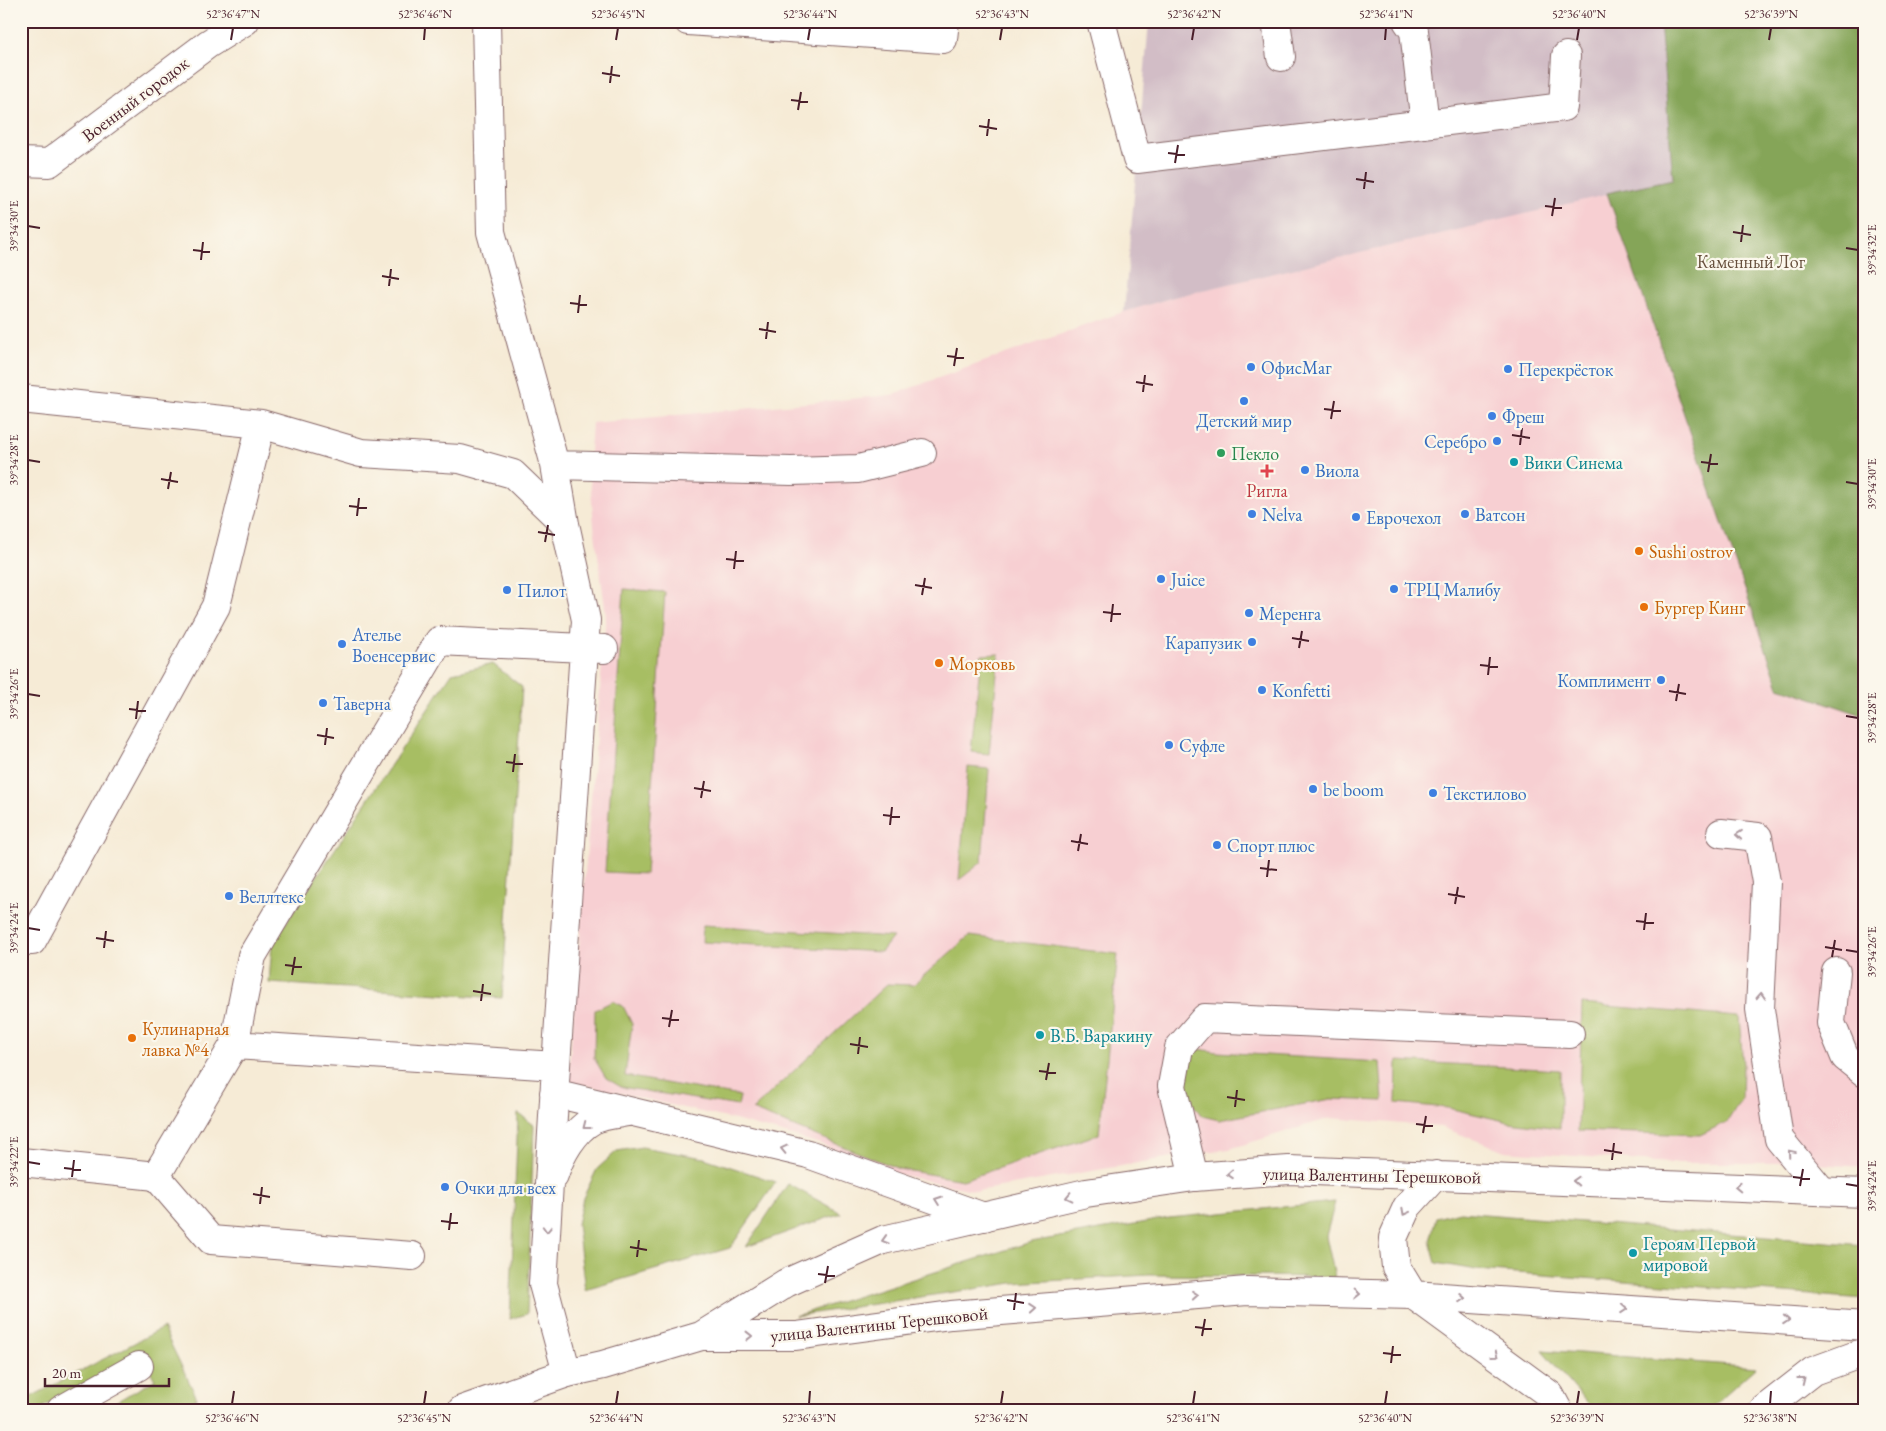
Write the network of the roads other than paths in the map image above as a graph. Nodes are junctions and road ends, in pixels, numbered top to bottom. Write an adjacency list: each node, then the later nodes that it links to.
1 (245, 21): 11 (main road, Военный городок)
2 (486, 21): 15 (main road)
3 (688, 21): 4 (main road)
4 (945, 21)
5 (1101, 21): 10 (main road)
6 (1276, 21): 9 (main road)
7 (1407, 21): 10 (main road)
8 (1566, 56): 10 (main road)
9 (1281, 57)
10 (1425, 124)
11 (21, 162)
12 (21, 398): 13 (main road)
13 (262, 424): 16 (main road); 19 (main road)
14 (922, 452): 15 (main road)
15 (555, 465): 16 (main road)
16 (565, 524): 17 (main road)
17 (594, 648): 22 (main road); 23 (main road)
18 (1721, 833): 31 (main road, one-way to 18)
19 (21, 940)
20 (1836, 972): 24 (main road)
21 (1570, 1034): 30 (main road)
22 (234, 1045): 23 (main road); 28 (main road)
23 (556, 1066): 25 (main road)
24 (1865, 1073)
25 (554, 1093): 26 (main road); 33 (main road)
26 (632, 1112): 33 (main road, one-way to 33); 34 (main road, one-way to 26)
27 (21, 1162): 28 (main road)
28 (156, 1176): 35 (main road)
29 (1436, 1176): 30 (main road, улица Валентины Терешковой, one-way to 30); 31 (main road, улица Валентины Терешковой, one-way to 29); 36 (main road, one-way to 36)
30 (1194, 1177): 34 (main road, улица Валентины Терешковой, one-way to 34)
31 (1822, 1190): 32 (main road, улица Валентины Терешковой)
32 (1865, 1193)
33 (548, 1194): 41 (main road, one-way to 41)
34 (984, 1217): 38 (main road, улица Валентины Терешковой, one-way to 38)
35 (412, 1256)
36 (1413, 1295): 37 (main road, улица Валентины Терешковой, one-way to 37); 38 (main road, улица Валентины Терешковой, one-way to 36); 44 (main road, one-way to 44)
37 (1865, 1326)
38 (701, 1336): 41 (main road, улица Валентины Терешковой)
39 (1865, 1352): 45 (main road, one-way to 39)
40 (140, 1366): 42 (main road)
41 (567, 1373): 43 (main road, улица Валентины Терешковой)
42 (60, 1410)
43 (462, 1410)
44 (1558, 1410)
45 (1763, 1410)

